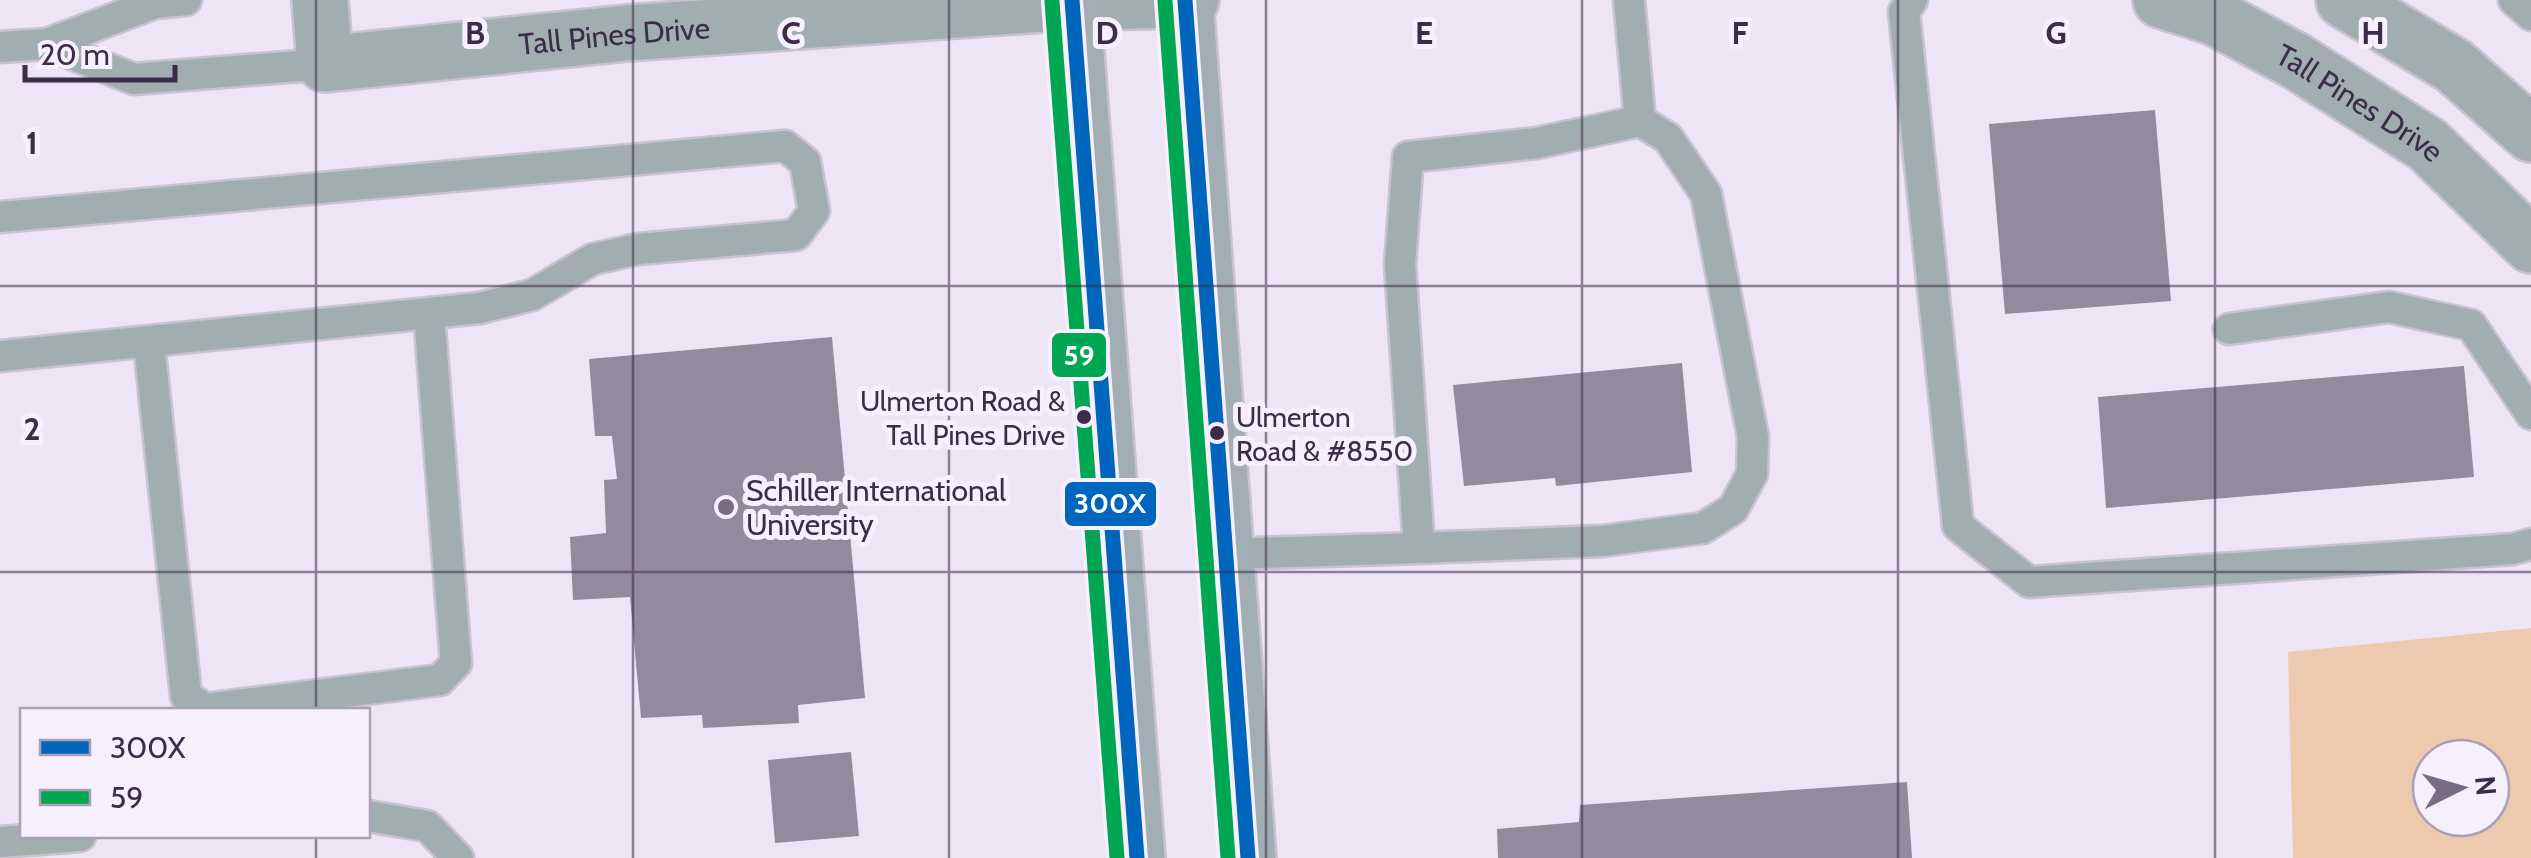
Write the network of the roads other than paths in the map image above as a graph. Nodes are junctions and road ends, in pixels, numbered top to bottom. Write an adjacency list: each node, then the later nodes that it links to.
1 (186, 0): 11 (lane, Tall Pines Drive)
2 (320, 0): 13 (street)
3 (1187, 0): 9 (street, Tall Pines Drive); 25 (main road)
4 (1629, 0): 14 (lane)
5 (1912, 0): 23 (lane)
6 (2162, 0): 17 (street, Tall Pines Drive)
7 (2344, 0): 15 (street)
8 (2514, 0): 10 (lane)
9 (1072, 1): 13 (street, Tall Pines Drive); 32 (main road)
10 (2531, 15)
11 (46, 44): 12 (lane, Tall Pines Drive); 13 (lane, Tall Pines Drive)
12 (0, 47)
13 (326, 64)
14 (1640, 122): 24 (lane); 24 (lane)
15 (2531, 134)
16 (0, 218): 18 (lane)
17 (2531, 245)
18 (429, 314): 20 (lane); 27 (lane)
19 (2228, 329): 22 (lane)
20 (149, 342): 21 (lane); 26 (lane)
21 (0, 356)
22 (2531, 414)
23 (2531, 544)
24 (1418, 548): 25 (lane)
25 (1226, 554): 33 (main road)
26 (204, 708)
27 (213, 708)
28 (370, 816): 31 (lane)
29 (53, 838): 30 (lane)
30 (0, 842)
31 (458, 858)
32 (1137, 858)
33 (1248, 858)

